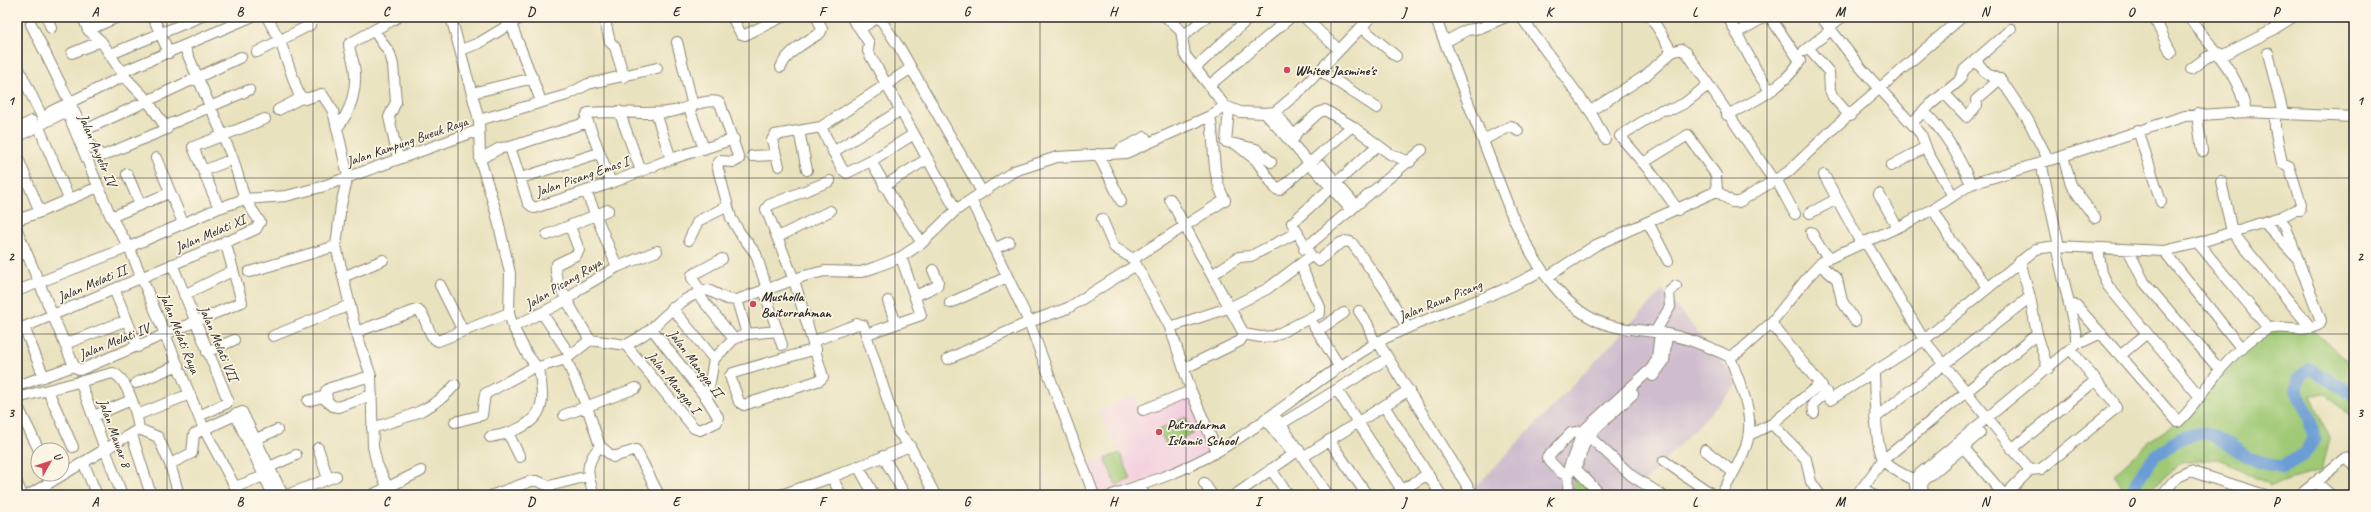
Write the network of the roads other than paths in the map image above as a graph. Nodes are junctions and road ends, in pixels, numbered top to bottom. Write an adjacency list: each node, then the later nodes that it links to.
1 (47, 17): 43 (street)
2 (83, 17): 47 (street)
3 (118, 17): 47 (street)
4 (153, 17): 49 (street)
5 (200, 17): 49 (street)
6 (251, 17): 37 (street)
7 (267, 17): 53 (street)
8 (398, 17): 48 (street)
9 (451, 17): 58 (street)
10 (522, 17): 39 (street)
11 (604, 17): 81 (street)
12 (732, 17): 13 (street)
13 (782, 17)
14 (817, 17): 73 (street)
15 (851, 17): 44 (street)
16 (878, 17): 44 (street); 76 (street)
17 (1166, 17): 51 (street)
18 (1206, 17): 51 (street)
19 (1291, 17): 85 (street)
20 (1304, 17): 59 (street)
21 (1371, 17): 41 (street)
22 (1435, 17): 55 (street)
23 (1506, 17): 55 (street)
24 (1521, 17): 103 (street)
25 (1650, 17): 61 (street)
26 (1765, 17): 50 (street)
27 (1770, 17): 69 (street)
28 (1821, 17): 45 (street)
29 (1842, 17): 45 (street)
30 (1962, 17): 87 (street)
31 (2154, 17): 64 (street)
32 (2189, 17): 67 (street)
33 (2272, 17): 42 (street)
34 (2293, 17): 42 (street)
35 (1730, 18): 50 (street)
36 (1248, 19): 75 (street)
37 (235, 21): 56 (street)
38 (31, 24): 95 (street)
39 (511, 24): 58 (street); 82 (street)
40 (310, 25): 53 (street)
41 (1361, 27): 59 (street); 68 (street)
42 (2277, 27): 67 (street)
43 (51, 28)
44 (860, 29): 84 (street)
45 (1830, 29): 57 (street); 87 (street)
46 (2011, 29): 71 (street)
47 (88, 30): 52 (street)
48 (375, 32): 122 (street); 149 (street)
49 (160, 33): 63 (street); 66 (street)
50 (1736, 33): 89 (street)
51 (1182, 37): 75 (street)
52 (101, 41): 62 (street); 66 (street)
53 (280, 41): 60 (street); 92 (street)
54 (677, 42): 97 (street)
55 (1445, 42): 134 (street)
56 (184, 46): 63 (street); 80 (street)
57 (1808, 48): 69 (street); 111 (street)
58 (461, 50): 90 (street)
59 (1339, 50): 78 (street)
60 (257, 52)
61 (1672, 52): 86 (street); 103 (street)
62 (72, 53)
63 (168, 53): 79 (street)
64 (2171, 53)
65 (2268, 53): 108 (street)
66 (111, 54): 79 (street)
67 (2220, 54): 77 (street); 106 (street)
68 (1396, 56)
69 (1798, 56): 89 (street)
70 (241, 57): 80 (street)
71 (1975, 60): 83 (street); 91 (street)
72 (17, 65): 115 (street)
73 (781, 67)
74 (657, 68): 81 (street)
75 (1195, 68): 85 (street)
76 (910, 69): 84 (street); 178 (street)
77 (2192, 69)
78 (1321, 71): 99 (street); 105 (street)
79 (123, 74): 93 (street); 95 (street)
80 (197, 77): 93 (street); 96 (street)
81 (624, 77): 94 (street)
82 (533, 78): 90 (street); 94 (street)
83 (2000, 79): 91 (street); 154 (street)
84 (887, 85): 101 (street); 120 (street)
85 (1210, 85): 98 (street)
86 (1708, 85): 110 (street); 158 (street)
87 (1879, 89): 111 (street); 117 (street)
88 (249, 90): 96 (street)
89 (1770, 91): 110 (street)
90 (472, 93): 118 (street)
91 (1944, 94): 104 (street)
92 (301, 98): 100 (street); 122 (street)
93 (147, 100): 121 (street); 125 (street)
94 (541, 101): 118 (street)
95 (70, 102): 115 (street); 125 (street)
96 (210, 106): 121 (street); 129 (street)
97 (691, 107): 107 (street); 132 (street); 138 (street)
98 (1227, 107): 105 (street); 112 (street); 156 (street)
99 (1376, 108)
100 (278, 110)
101 (901, 110): 128 (street); 141 (street)
102 (619, 111): 107 (street); 116 (street); 163 (street)
103 (1590, 111): 133 (street)
104 (1923, 111): 117 (street); 172 (street)
105 (1270, 112): 130 (street); 156 (street)
106 (2246, 112): 108 (street); 109 (street)
107 (656, 113): 152 (street)
108 (2279, 113): 113 (street); 204 (street)
109 (2197, 114): 124 (street); 140 (street)
110 (1727, 115): 168 (street)
111 (1850, 116): 168 (street)
112 (1207, 117): 143 (street); 211 (street)
113 (2354, 117)
114 (265, 119): 129 (street)
115 (40, 121): 123 (street); 131 (street, Jalan Anyelir IV); 175 (street, Jalan Anyelir IV); 182 (street)
116 (588, 122): 136 (street); 142 (street)
117 (1912, 123): 137 (street)
118 (479, 125): 149 (street, Jalan Kampung Bueuk Raya); 151 (street, Jalan Kampung Bueuk Raya)
119 (1352, 126): 130 (street); 135 (street); 156 (street)
120 (821, 127): 126 (street); 141 (street)
121 (166, 128): 125 (street)
122 (337, 128): 166 (street)
123 (17, 129)
124 (2138, 130): 147 (street); 188 (street)
125 (83, 131)
126 (799, 131): 144 (street); 161 (street)
127 (1518, 131): 134 (street)
128 (914, 134): 153 (street); 155 (street)
129 (223, 135): 150 (street); 162 (street)
130 (1294, 135): 156 (street)
131 (17, 137)
132 (734, 139): 138 (street, Jalan Pisang Emas I); 190 (street)
133 (1605, 139)
134 (1484, 140): 250 (street)
135 (1377, 146): 157 (street); 174 (street)
136 (510, 147): 151 (street); 167 (street, Jalan Pisang Emas I)
137 (1926, 147): 160 (street); 181 (street)
138 (704, 149): 152 (street, Jalan Pisang Emas I)
139 (1422, 150): 157 (street)
140 (2202, 151)
141 (833, 152): 155 (street)
142 (600, 153): 167 (street); 171 (street)
143 (1098, 154): 178 (street); 187 (street)
144 (776, 155): 146 (street); 159 (street)
145 (17, 156): 198 (street)
146 (752, 156)
147 (2063, 156): 154 (street); 203 (street)
148 (156, 158): 179 (street)
149 (398, 158): 166 (street, Jalan Kampung Bueuk Raya)
150 (233, 159): 162 (street); 183 (street)
151 (480, 159): 276 (street, Jalan Kampung Bueuk Raya)
152 (671, 159): 163 (street, Jalan Pisang Emas I)
153 (927, 159): 173 (street); 195 (street)
154 (2044, 160): 172 (street); 226 (street)
155 (871, 161): 173 (street)
156 (1313, 161): 174 (street)
157 (1410, 162): 192 (street)
158 (1643, 163): 177 (street); 196 (street)
159 (779, 166)
160 (1891, 166)
161 (807, 170)
162 (203, 171): 191 (street)
163 (641, 171): 171 (street, Jalan Pisang Emas I)
164 (127, 174): 189 (street)
165 (1824, 175): 186 (street)
166 (348, 176): 183 (street, Jalan Kampung Bueuk Raya); 225 (street)
167 (521, 178): 176 (street, Jalan Pisang Emas I)
168 (1775, 180): 177 (street); 200 (street)
169 (830, 181): 218 (street)
170 (2221, 181): 215 (street)
171 (611, 183): 176 (street, Jalan Pisang Emas I)
172 (1971, 184): 181 (street)
173 (884, 186): 223 (street)
174 (1334, 186): 192 (street); 216 (street)
175 (98, 187): 182 (street); 202 (street, Jalan Anyelir IV)
176 (586, 191): 201 (street, Jalan Pisang Raya)
177 (1717, 191): 196 (street, Jalan Rawa Pisang)
178 (982, 192): 185 (street)
179 (169, 193): 189 (street); 209 (street)
180 (1879, 194): 212 (street)
181 (1953, 196): 193 (street)
182 (69, 199): 198 (street)
183 (245, 199): 191 (street, Jalan Kampung Bueuk Raya); 220 (street, Jalan Melati XI)
184 (1170, 199): 211 (street)
185 (971, 200): 195 (street); 228 (street)
186 (1835, 200): 199 (street); 222 (street)
187 (1121, 201)
188 (2161, 202)
189 (140, 204): 202 (street)
190 (728, 206): 219 (street); 261 (street)
191 (219, 208): 209 (street, Jalan Kampung Bueuk Raya)
192 (1354, 208): 233 (street)
193 (1933, 209): 212 (street); 259 (street)
194 (608, 210): 201 (street)
195 (956, 210): 223 (street)
196 (1678, 210): 207 (street, Jalan Rawa Pisang)
197 (830, 211): 218 (street)
198 (40, 212): 206 (street)
199 (1810, 213)
200 (1795, 214)
201 (596, 215): 210 (street); 246 (street, Jalan Pisang Raya)
202 (112, 217): 227 (street, Jalan Anyelir IV)
203 (2095, 218)
204 (2279, 218): 208 (street); 236 (street)
205 (1102, 219): 242 (street)
206 (17, 220)
207 (1648, 222): 240 (street); 250 (street, Jalan Rawa Pisang)
208 (2264, 222): 215 (street); 236 (street)
209 (183, 223): 227 (street, Jalan Kampung Bueuk Raya)
210 (570, 226): 217 (street); 267 (street)
211 (1184, 226): 242 (street); 251 (street)
212 (1897, 227): 222 (street)
213 (17, 230): 234 (street)
214 (1811, 232): 237 (street)
215 (2232, 232): 224 (street); 292 (street)
216 (1296, 233): 233 (street); 251 (street)
217 (547, 235)
218 (778, 237): 255 (street)
219 (689, 240)
220 (226, 242): 243 (street, Jalan Melati XI); 248 (street)
221 (1009, 242): 228 (street)
222 (1863, 242): 237 (street); 310 (street)
223 (922, 243): 235 (street)
224 (2198, 243): 232 (street); 293 (street)
225 (336, 246): 249 (street); 253 (street)
226 (2059, 246): 229 (street); 241 (street); 272 (street); 320 (street)
227 (129, 247): 252 (street, Jalan Melati Raya); 256 (street, Jalan Kampung Bueuk Raya)
228 (994, 249): 254 (street)
229 (2098, 249): 231 (street); 304 (street)
230 (657, 251): 246 (street)
231 (2129, 251): 232 (street); 334 (street)
232 (2164, 251): 318 (street)
233 (1307, 252): 244 (street); 289 (street)
234 (22, 254): 256 (street)
235 (901, 257): 255 (street); 265 (street)
236 (2297, 257): 292 (street)
237 (1830, 258): 245 (street)
238 (722, 259): 263 (street)
239 (383, 260): 253 (street)
240 (1668, 261)
241 (2020, 261): 259 (street); 266 (street)
242 (1135, 262): 284 (street); 288 (street)
243 (172, 264): 252 (street, Jalan Melati XI); 264 (street, Jalan Melati VII)
244 (1300, 264): 273 (street); 280 (street)
245 (1820, 265): 282 (street); 285 (street)
246 (617, 267): 267 (street, Jalan Pisang Raya)
247 (933, 270): 265 (street)
248 (232, 271): 264 (street); 283 (street, Jalan Melati IV)
249 (249, 272)
250 (1545, 274): 289 (street, Jalan Rawa Pisang); 298 (street)
251 (1212, 275): 273 (street)
252 (142, 277): 260 (street, Jalan Melati II); 305 (street, Jalan Melati Raya)
253 (343, 277): 271 (street)
254 (1007, 277): 270 (street); 284 (street)
255 (794, 280): 261 (street); 316 (street)
256 (40, 282): 262 (street, Jalan Kampung Bueuk Raya); 279 (street)
257 (440, 285): 294 (street)
258 (1676, 286): 298 (street)
259 (1988, 288): 310 (street)
260 (114, 289): 279 (street, Jalan Melati II); 281 (street)
261 (766, 289): 268 (street); 295 (street)
262 (17, 291)
263 (699, 293): 268 (street); 274 (street); 307 (street)
264 (184, 295): 283 (street, Jalan Melati VII)
265 (914, 296): 286 (street)
266 (2030, 297): 303 (street); 331 (street)
267 (567, 300): 277 (street, Jalan Pisang Raya); 309 (street)
268 (738, 300): 300 (street)
269 (888, 301): 286 (street)
270 (950, 303)
271 (350, 305): 297 (street); 306 (street)
272 (2076, 305): 299 (street); 311 (street)
273 (1231, 307): 288 (street); 302 (street)
274 (672, 308): 291 (street); 325 (street)
275 (1359, 311): 312 (street)
276 (509, 312): 287 (street, Jalan Kampung Bueuk Raya); 294 (street)
277 (542, 312): 287 (street, Jalan Pisang Raya); 322 (street)
278 (1344, 313): 296 (street)
279 (54, 315): 290 (street, Jalan Melati II); 313 (street)
280 (1310, 319): 296 (street); 302 (street)
281 (127, 320): 313 (street); 317 (street)
282 (1854, 321)
283 (195, 322): 305 (street, Jalan Melati IV); 319 (street, Jalan Melati VII)
284 (1029, 322): 326 (street); 445 (street)
285 (1771, 323): 323 (street); 344 (street)
286 (896, 324): 301 (street)
287 (513, 327): 329 (street, Jalan Kampung Bueuk Raya)
288 (1170, 327): 332 (street)
289 (1407, 327): 312 (street, Jalan Rawa Pisang)
290 (20, 328): 337 (street)
291 (652, 328): 314 (street); 355 (street, Jalan Mangga II)
292 (2311, 328): 293 (street)
293 (2270, 329): 318 (street)
294 (463, 331): 297 (street)
295 (778, 331): 300 (street); 315 (street)
296 (1317, 331): 330 (street)
297 (356, 332): 336 (street)
298 (1661, 333): 323 (street); 380 (street)
299 (2101, 333): 311 (street); 321 (street)
300 (747, 334): 307 (street)
301 (867, 334): 316 (street); 388 (street)
302 (1244, 334): 332 (street)
303 (2037, 334): 333 (street); 349 (street)
304 (2146, 334): 321 (street); 352 (street)
305 (166, 336): 317 (street, Jalan Melati IV); 327 (street, Jalan Melati Raya)
306 (273, 336)
307 (734, 339): 325 (street)
308 (234, 340): 319 (street)
309 (590, 340): 314 (street); 322 (street)
310 (1924, 340): 331 (street); 335 (street)
311 (2082, 342): 320 (street)
312 (1377, 343): 324 (street); 330 (street, Jalan Rawa Pisang)
313 (65, 344): 328 (street)
314 (626, 345): 365 (street, Jalan Mangga I)
315 (782, 345)
316 (815, 345): 316 (street)
317 (138, 347): 328 (street, Jalan Melati IV)
318 (2242, 349): 334 (street)
319 (207, 352): 367 (street, Jalan Melati VII)
320 (2073, 352): 333 (street); 338 (street); 370 (street)
321 (2121, 355): 352 (street)
322 (568, 357): 329 (street); 360 (street)
323 (1730, 357): 381 (street)
324 (1388, 358): 345 (street); 346 (street)
325 (714, 359): 355 (street)
326 (948, 359)
327 (178, 365): 340 (street); 350 (street, Jalan Melati Raya)
328 (74, 366): 337 (street)
329 (538, 366): 371 (street); 379 (street)
330 (1339, 366): 368 (street, Jalan Rawa Pisang)
331 (1943, 366): 349 (street); 369 (street)
332 (1185, 368): 348 (street)
333 (2048, 369): 370 (street)
334 (2220, 370): 352 (street)
335 (1874, 374): 344 (street); 369 (street)
336 (371, 376): 351 (street); 354 (street)
337 (44, 377): 342 (street)
338 (2096, 380): 393 (street); 407 (street)
339 (80, 381): 347 (street); 356 (street); 366 (street, Jalan Mawar 8)
340 (136, 383)
341 (455, 385): 375 (street)
342 (17, 386)
343 (636, 388): 360 (street)
344 (1823, 388): 362 (street); 374 (street)
345 (1337, 390): 372 (street); 373 (street)
346 (1409, 390): 359 (street); 453 (street)
347 (48, 391): 353 (street); 386 (street)
348 (1191, 391): 361 (street); 394 (street)
349 (1965, 393): 370 (street); 399 (street)
350 (190, 394): 363 (street); 367 (street, Jalan Melati Raya)
351 (372, 395): 354 (street); 375 (street)
352 (2200, 397)
353 (17, 398)
354 (327, 398): 357 (street)
355 (707, 399): 365 (street, Jalan Mangga II)
356 (131, 400): 363 (street); 366 (street)
357 (308, 401)
358 (17, 406): 385 (street)
359 (1384, 406): 372 (street); 411 (street)
360 (587, 407): 364 (street); 387 (street)
361 (1143, 410)
362 (1814, 413)
363 (137, 415): 378 (street)
364 (564, 415)
365 (717, 415)
366 (94, 416): 390 (street, Jalan Mawar 8)
367 (199, 416): 376 (street, Jalan Melati Raya)
368 (1269, 416): 373 (street); 394 (street, Jalan Rawa Pisang); 395 (street)
369 (1876, 418): 399 (street)
370 (1989, 421): 389 (street); 393 (street); 416 (street)
371 (455, 422)
372 (1358, 422): 384 (street); 425 (street)
373 (1281, 424): 395 (street)
374 (1772, 424): 381 (street); 458 (street)
375 (372, 428): 420 (street)
376 (204, 429): 383 (street); 402 (street); 408 (street, Jalan Melati Raya)
377 (277, 430): 383 (street)
378 (135, 432): 390 (street); 402 (street); 431 (street)
379 (508, 433): 382 (street); 398 (street)
380 (1586, 433): 415 (street); 415 (street); 455 (street)
381 (1749, 435): 410 (street)
382 (490, 437)
383 (252, 440): 408 (street)
384 (1329, 440): 395 (street); 451 (street)
385 (35, 442)
386 (73, 446)
387 (600, 446): 412 (street); 439 (street)
388 (910, 446): 397 (street); 444 (street)
389 (1963, 447): 416 (street); 462 (street)
390 (105, 448): 401 (street); 430 (street, Jalan Mawar 8)
391 (318, 448): 435 (street)
392 (1706, 450): 410 (street)
393 (2012, 450): 407 (street)
394 (1217, 451): 422 (street, Jalan Rawa Pisang)
395 (1298, 454): 406 (street); 450 (street)
396 (296, 455): 408 (street)
397 (883, 456): 404 (street); 443 (street)
398 (520, 457)
399 (1883, 460): 416 (street); 424 (street)
400 (1664, 461): 456 (street)
401 (83, 462): 405 (street); 429 (street)
402 (170, 464): 432 (street)
403 (2354, 465): 419 (street)
404 (858, 466): 413 (street); 442 (street)
405 (70, 469)
406 (1271, 469): 423 (street); 449 (street)
407 (2030, 470): 462 (street)
408 (265, 471): 433 (street); 434 (street)
409 (421, 471): 420 (street)
410 (1733, 472): 457 (street)
411 (1428, 474): 425 (street); 452 (street)
412 (588, 476): 437 (street); 438 (street)
413 (832, 477): 421 (street); 441 (street)
414 (47, 482): 428 (street)
415 (1571, 482): 454 (street)
416 (1918, 482): 460 (street); 461 (street)
417 (17, 483): 427 (street)
418 (1204, 483): 447 (street)
419 (2317, 483): 464 (street); 465 (street)
420 (389, 490): 436 (street)
421 (808, 490): 440 (street)
422 (1142, 490): 446 (street, Jalan Rawa Pisang)
423 (1247, 491): 448 (street)
424 (1859, 491): 459 (street)
425 (1398, 492)
426 (2165, 494): 463 (street)
427 (22, 495)
428 (29, 495)
429 (96, 495)
430 (122, 495)
431 (151, 495)
432 (179, 495)
433 (273, 495)
434 (283, 495)
435 (287, 495)
436 (372, 495)
437 (493, 495)
438 (594, 495)
439 (659, 495)
440 (781, 495)
441 (841, 495)
442 (874, 495)
443 (905, 495)
444 (935, 495)
445 (1094, 495)
446 (1112, 495)
447 (1212, 495)
448 (1234, 495)
449 (1288, 495)
450 (1328, 495)
451 (1367, 495)
452 (1441, 495)
453 (1473, 495)
454 (1601, 495)
455 (1662, 495)
456 (1713, 495)
457 (1722, 495)
458 (1820, 495)
459 (1874, 495)
460 (1917, 495)
461 (1923, 495)
462 (2005, 495)
463 (2265, 495)
464 (2300, 495)
465 (2331, 495)

